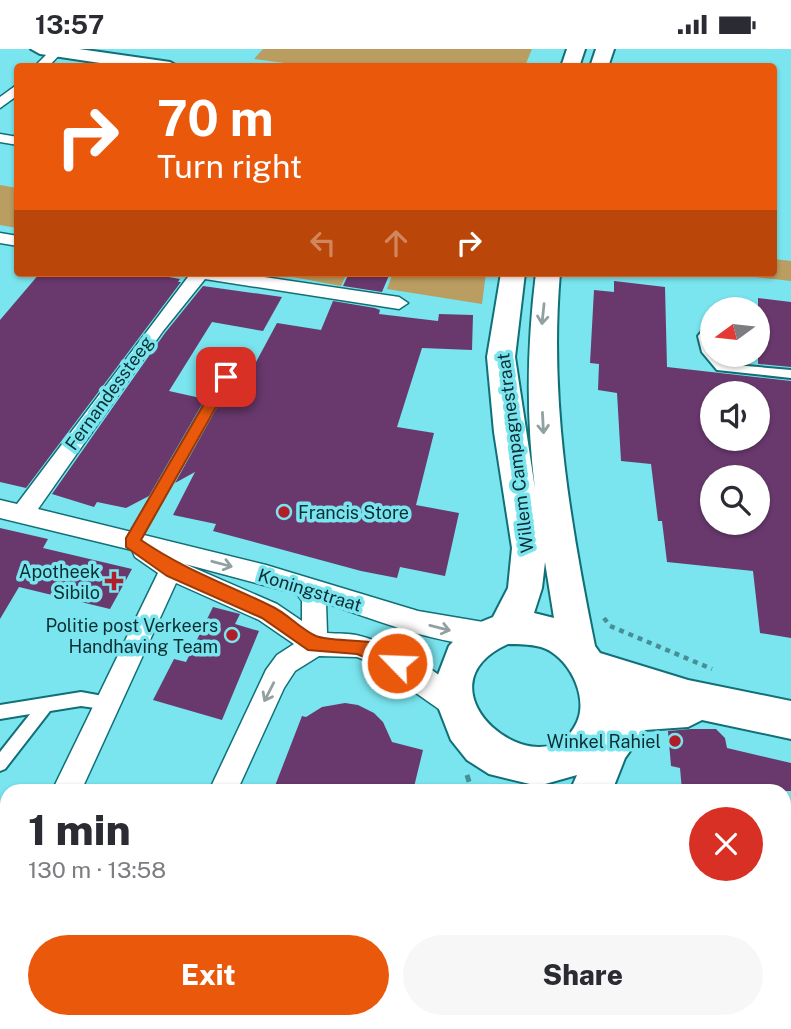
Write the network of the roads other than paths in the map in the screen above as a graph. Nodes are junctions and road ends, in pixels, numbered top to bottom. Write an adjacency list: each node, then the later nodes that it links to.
1 (49, 50): 2 (main road)
2 (142, 63)
3 (14, 92): 4 (street)
4 (0, 104)
5 (198, 277): 13 (street, Fernandessteeg)
6 (227, 277): 9 (street)
7 (512, 277): 17 (main road, Willem Campagnestraat)
8 (547, 277): 19 (main road, Willem Campagnestraat, one-way to 19)
9 (399, 303)
10 (721, 367): 11 (lane)
11 (791, 375)
12 (226, 377): 14 (lane)
13 (11, 512): 14 (street, Koningstraat)
14 (132, 542): 15 (street, Koningstraat)
15 (176, 562): 16 (street, Koningstraat, one-way to 16); 18 (street, Koningstraat); 22 (street)
16 (305, 586): 17 (street, Koningstraat, one-way to 17); 18 (street)
17 (498, 631): 19 (main road); 23 (main road)
18 (315, 644): 23 (street); 32 (street, one-way to 32)
19 (583, 659): 20 (main road); 26 (main road)
20 (716, 689): 24 (main road); 27 (main road)
21 (47, 703): 22 (lane); 25 (lane); 28 (lane)
22 (109, 703): 31 (street)
23 (456, 708): 30 (main road)
24 (658, 709): 26 (main road); 33 (main road)
25 (0, 712)
26 (598, 720): 29 (main road)
27 (791, 720)
28 (0, 764)
29 (577, 773): 30 (main road)
30 (508, 775)
31 (69, 784)
32 (226, 784)
33 (594, 784)

